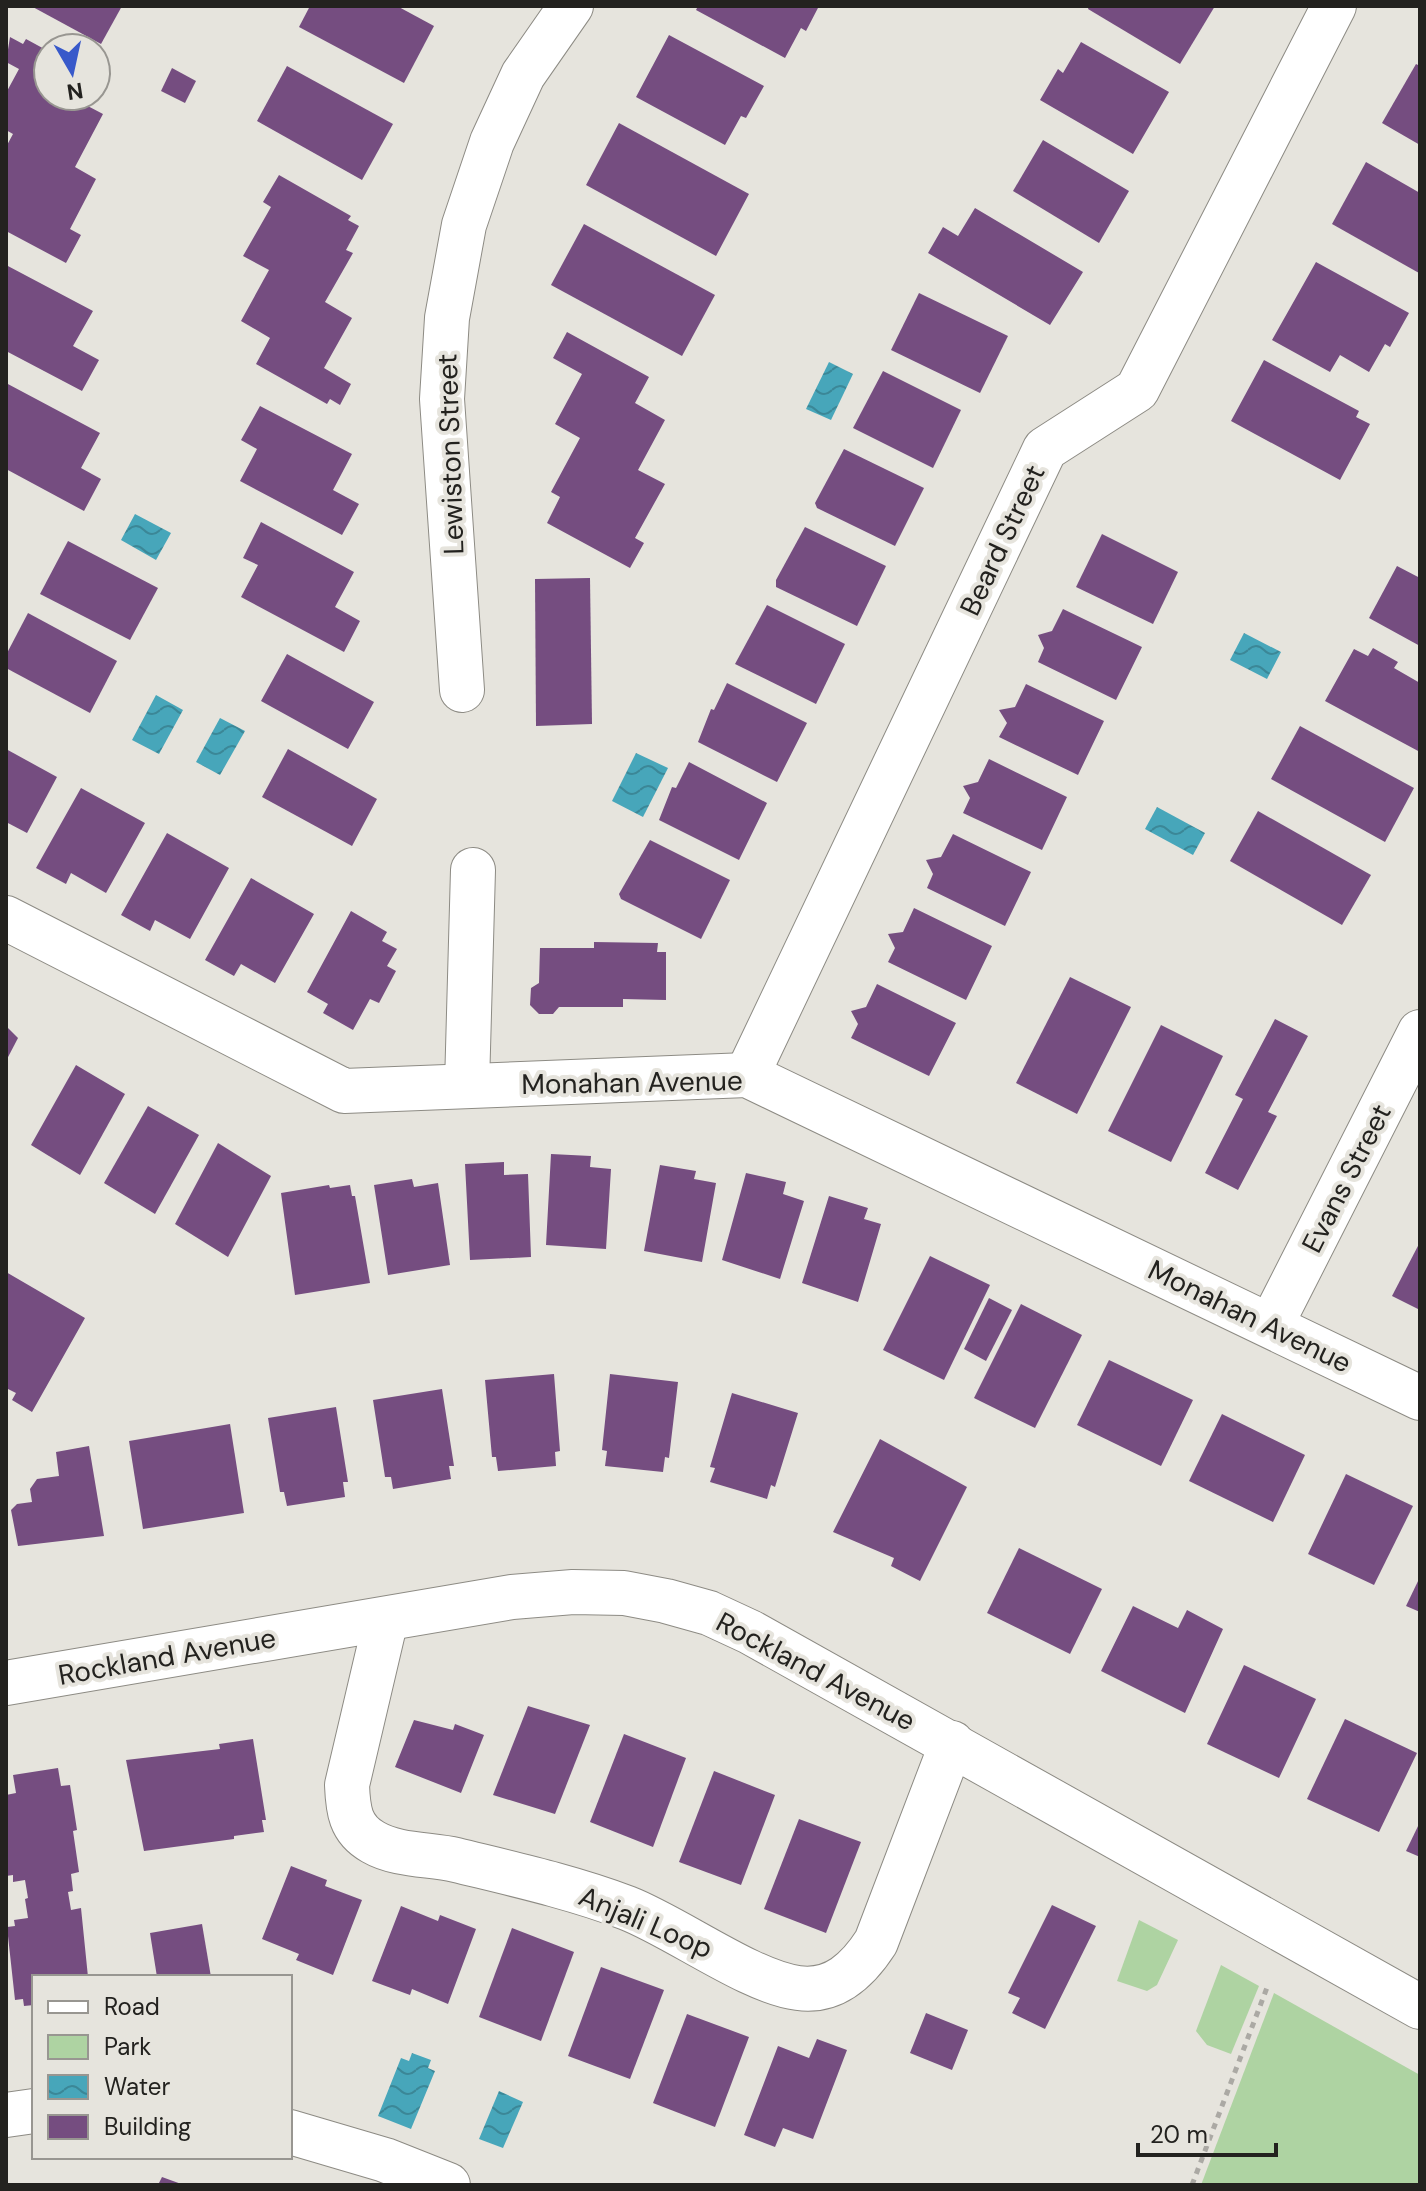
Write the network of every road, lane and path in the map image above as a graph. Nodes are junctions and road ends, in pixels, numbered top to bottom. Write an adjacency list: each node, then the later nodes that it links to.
1 (571, 6): 3 (street, Lewiston Street)
2 (1334, 6): 7 (street, Beard Street)
3 (462, 690)
4 (473, 870): 8 (street)
5 (6, 918): 8 (street, Monahan Avenue)
6 (1420, 1032): 9 (street, Evans Street)
7 (747, 1075): 8 (street, Monahan Avenue); 9 (street, Monahan Avenue)
8 (467, 1085)
9 (1271, 1325): 10 (street, Monahan Avenue)
10 (1420, 1398)
11 (386, 1619): 12 (street, Rockland Avenue); 13 (street, Rockland Avenue); 13 (street, Anjali Loop)
12 (6, 1683)
13 (952, 1743): 15 (street, Rockland Avenue)
14 (1268, 1985): 20 (path)
15 (1420, 2007)
16 (32, 2111): 17 (street)
17 (6, 2115)
18 (292, 2133): 19 (street)
19 (448, 2185)
20 (1192, 2185)

